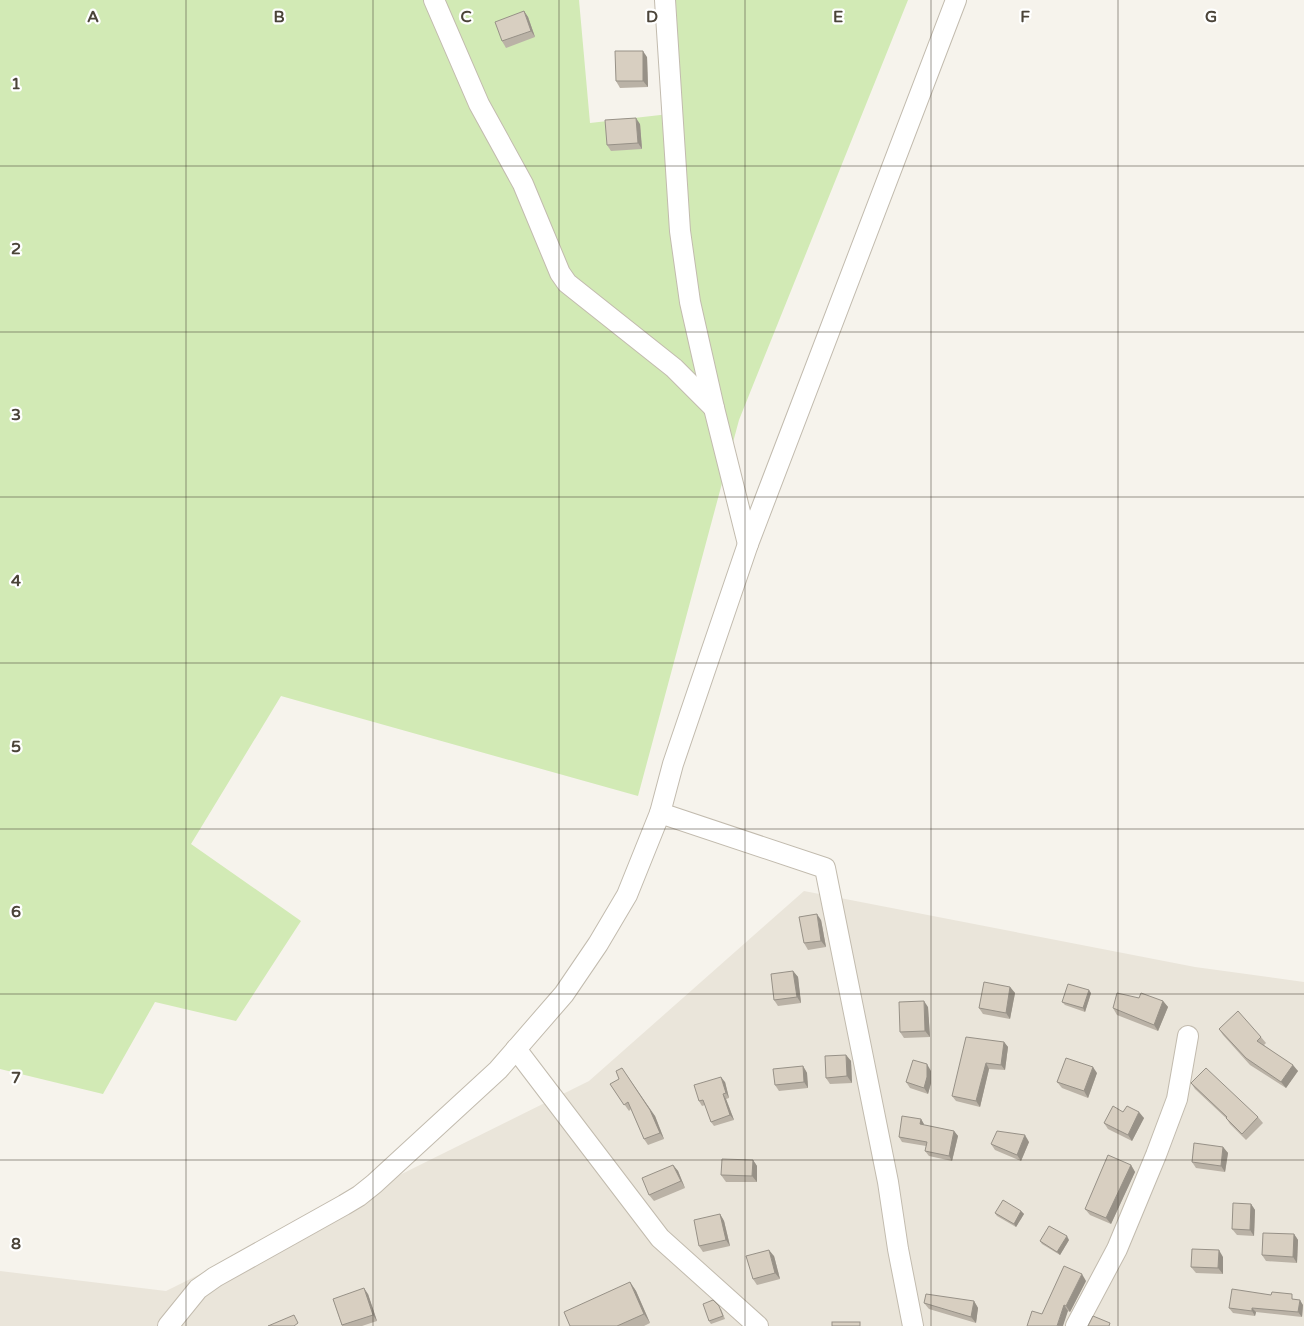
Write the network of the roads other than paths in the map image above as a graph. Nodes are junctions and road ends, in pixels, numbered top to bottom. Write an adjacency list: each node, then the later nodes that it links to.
1 (434, 0): 4 (street)
2 (665, 0): 4 (street)
3 (956, 0): 5 (street)
4 (714, 408): 5 (street)
5 (748, 544): 6 (street)
6 (660, 814): 8 (street); 11 (street)
7 (1188, 1036): 12 (street)
8 (516, 1049): 9 (street); 10 (street)
9 (168, 1326)
10 (758, 1326)
11 (912, 1326)
12 (1076, 1326)

